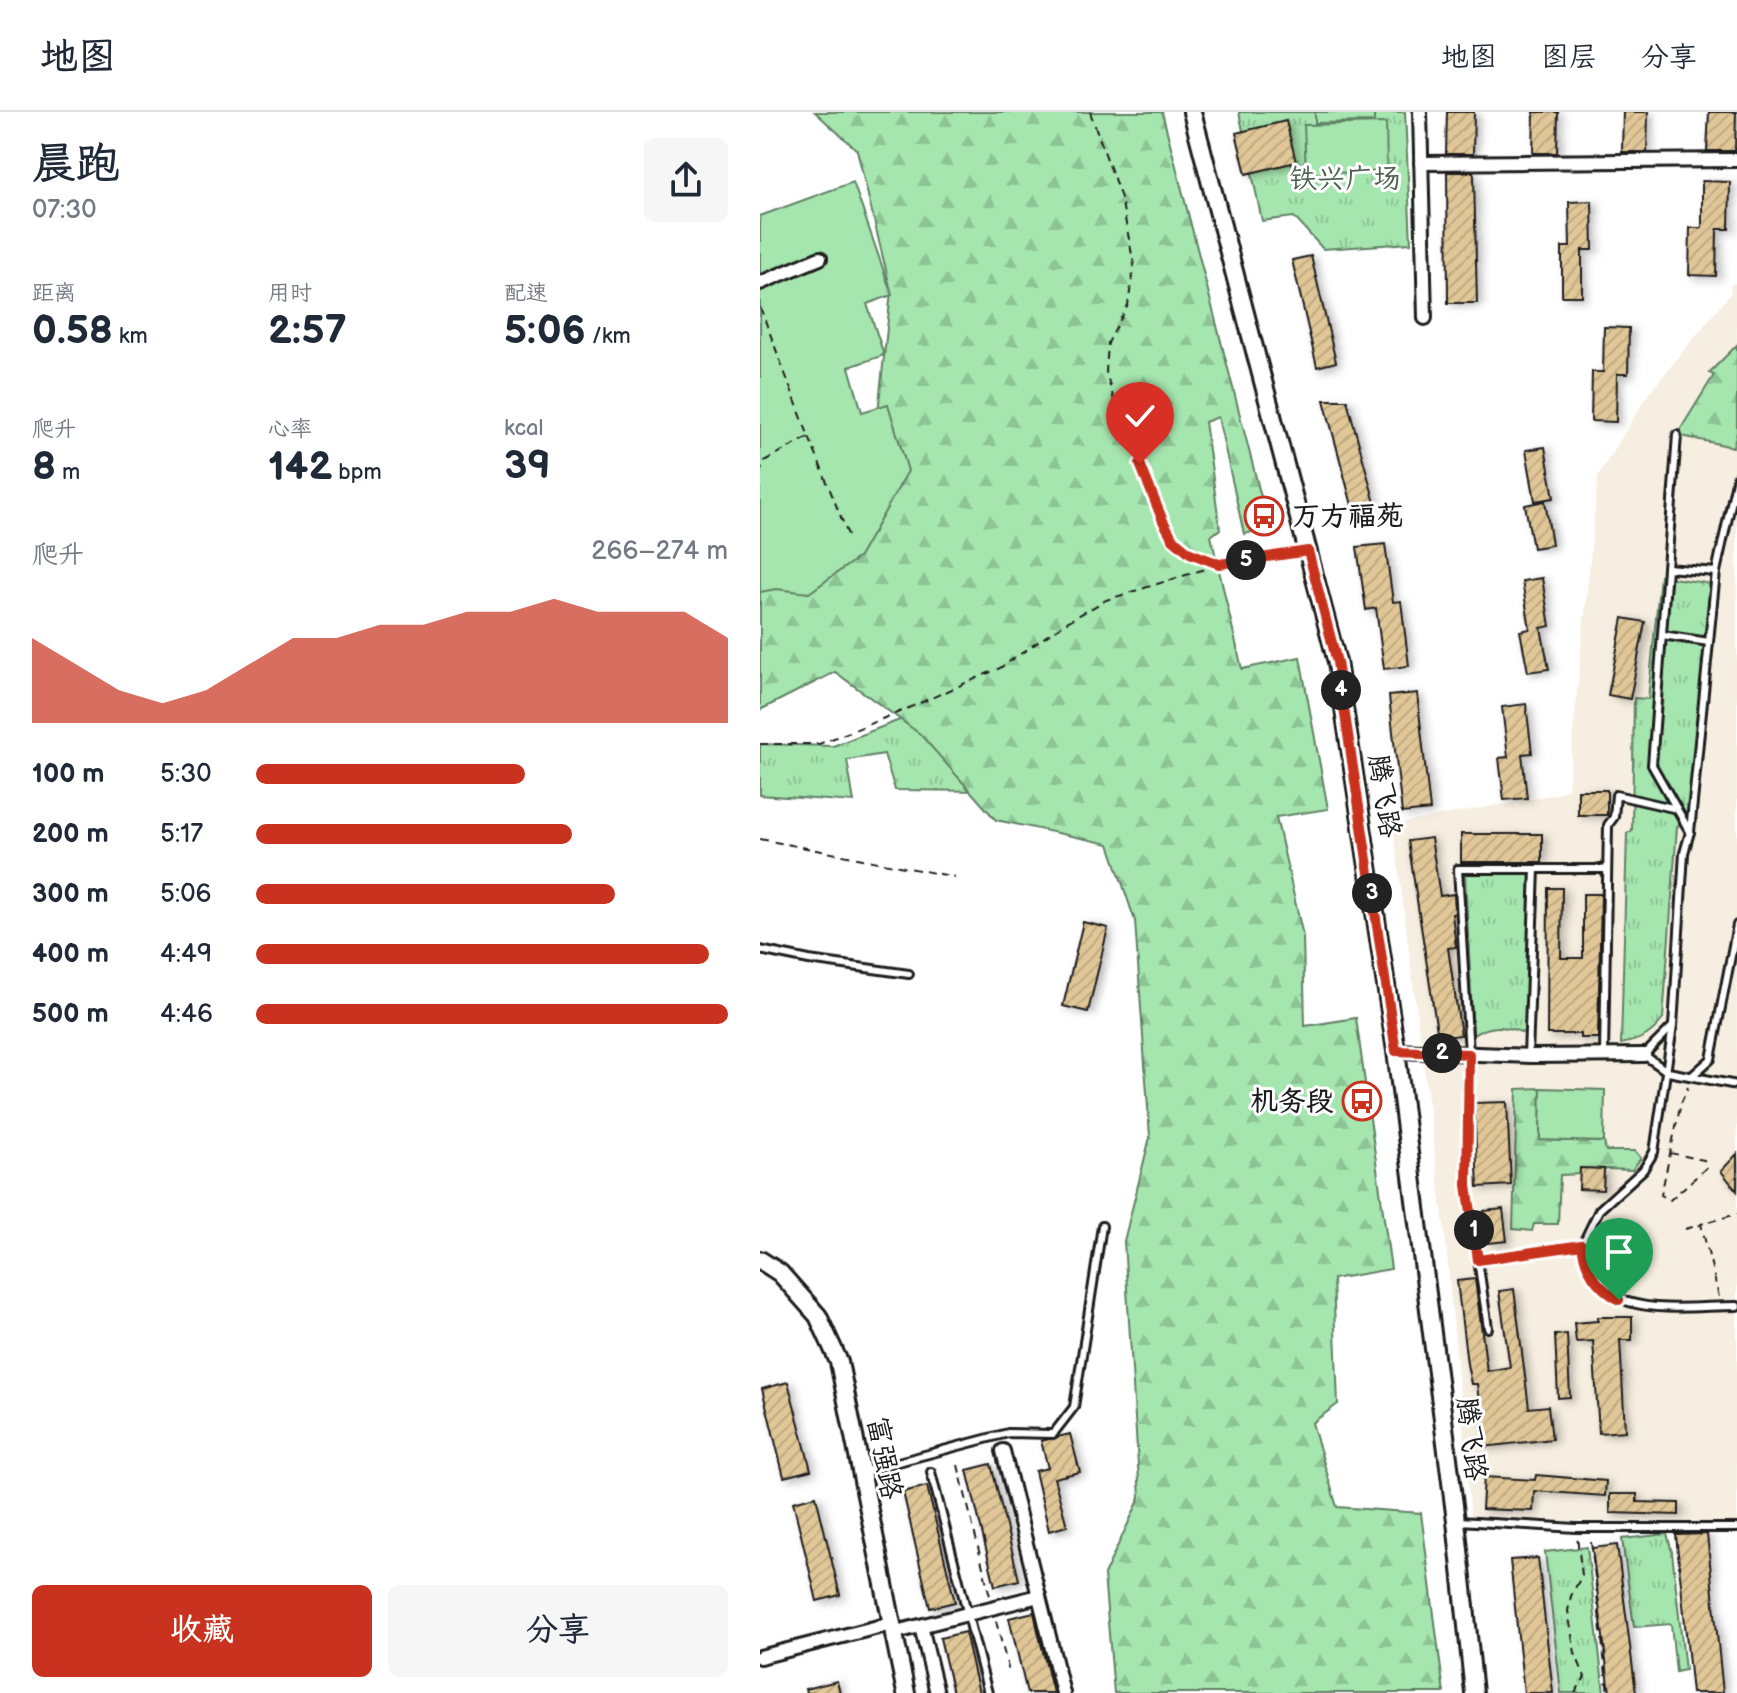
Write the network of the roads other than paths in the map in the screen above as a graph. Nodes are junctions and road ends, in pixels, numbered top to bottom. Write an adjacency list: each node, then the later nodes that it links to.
1 (1192, 112): 22 (street, 腾飞路)
2 (1420, 112): 4 (street)
3 (1737, 160): 4 (street)
4 (1421, 163): 7 (street)
5 (820, 258): 6 (street)
6 (760, 283)
7 (1425, 318)
8 (1677, 435): 10 (lane)
9 (1737, 477): 11 (lane)
10 (1667, 568): 11 (lane); 12 (lane)
11 (1716, 572): 13 (lane)
12 (1662, 635): 13 (lane); 14 (lane)
13 (1709, 642): 15 (lane)
14 (1677, 809): 15 (lane); 17 (lane)
15 (1690, 832): 21 (lane)
16 (1535, 869): 17 (lane); 23 (lane); 25 (lane)
17 (1607, 869): 26 (lane)
18 (1737, 925): 28 (lane)
19 (760, 950): 20 (lane)
20 (909, 974)
21 (1673, 1026): 24 (lane); 27 (lane)
22 (1396, 1051): 23 (street); 39 (street, 腾飞路)
23 (1469, 1054): 25 (street); 33 (lane)
24 (1644, 1055): 26 (street); 27 (lane)
25 (1528, 1056): 26 (street)
26 (1604, 1056)
27 (1668, 1072): 28 (lane); 31 (lane)
28 (1693, 1075): 29 (lane)
29 (1737, 1085)
30 (1102, 1226): 37 (lane)
31 (1582, 1245): 33 (lane); 34 (lane)
32 (760, 1260): 37 (street, 富强路)
33 (1478, 1260): 35 (lane)
34 (1737, 1306)
35 (1488, 1328)
36 (1003, 1451): 41 (street)
37 (861, 1472): 44 (street, 富强路)
38 (931, 1472): 42 (lane)
39 (1456, 1521): 40 (lane); 50 (street, 腾飞路)
40 (1737, 1528)
41 (1039, 1596): 42 (street); 49 (street)
42 (968, 1614): 43 (street); 48 (lane)
43 (921, 1626): 44 (street); 47 (street)
44 (891, 1628): 45 (street); 46 (street, 富强路)
45 (760, 1657)
46 (906, 1693)
47 (937, 1693)
48 (988, 1693)
49 (1063, 1693)
50 (1474, 1693)

